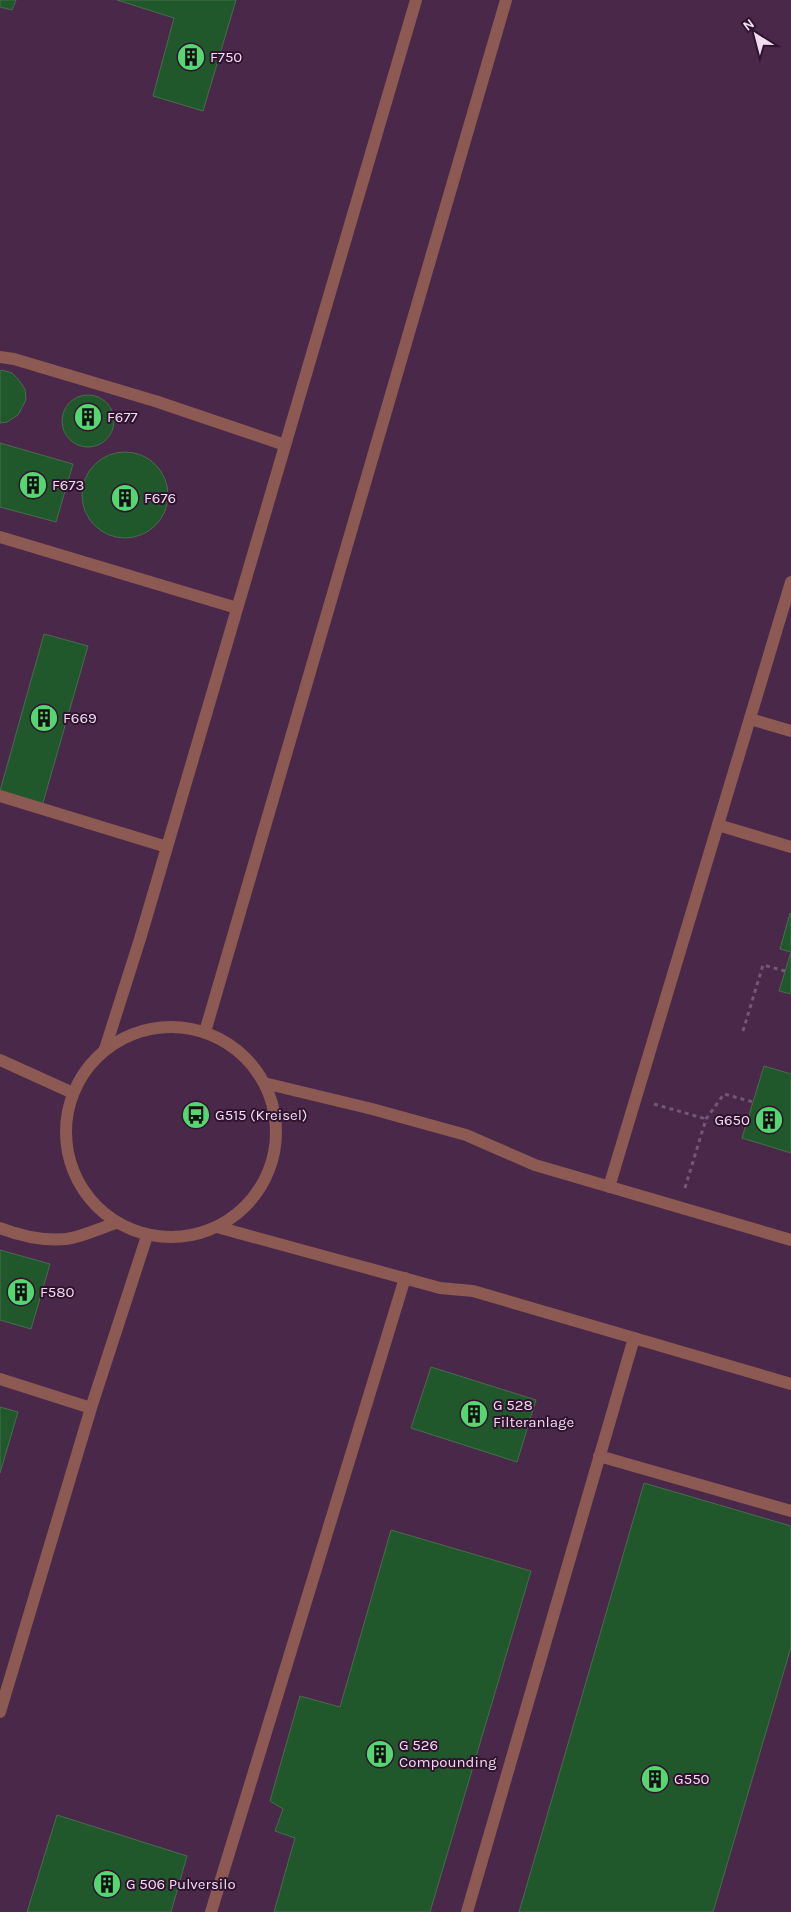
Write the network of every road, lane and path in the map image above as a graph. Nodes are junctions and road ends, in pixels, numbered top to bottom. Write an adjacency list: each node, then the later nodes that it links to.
1 (416, 0): 4 (street)
2 (506, 0): 16 (street)
3 (0, 357): 4 (street)
4 (285, 445): 7 (street)
5 (0, 537): 7 (street)
6 (791, 582): 8 (street)
7 (237, 608): 12 (street)
8 (750, 719): 9 (street); 11 (street)
9 (791, 731)
10 (0, 796): 12 (street)
11 (718, 825): 13 (street); 24 (street)
12 (167, 847): 17 (street)
13 (791, 847)
14 (785, 971): 15 (path)
15 (743, 1031)
16 (205, 1032): 17 (street); 19 (street)
17 (105, 1049): 20 (street)
18 (0, 1060): 20 (street)
19 (264, 1083): 24 (street); 28 (street)
20 (72, 1093): 26 (street)
21 (753, 1102): 23 (path)
22 (674, 1110): 23 (path)
23 (706, 1119): 25 (path)
24 (609, 1186): 25 (street)
25 (680, 1207): 30 (street)
26 (116, 1223): 27 (street); 29 (street)
27 (0, 1228)
28 (217, 1228): 29 (street); 31 (street)
29 (147, 1236): 35 (street)
30 (791, 1240)
31 (405, 1278): 32 (street); 39 (street)
32 (634, 1338): 34 (street); 36 (street)
33 (0, 1379): 35 (street)
34 (791, 1384)
35 (91, 1408): 38 (street)
36 (599, 1456): 37 (street); 40 (street)
37 (791, 1511)
38 (0, 1712)
39 (211, 1912)
40 (467, 1912)

